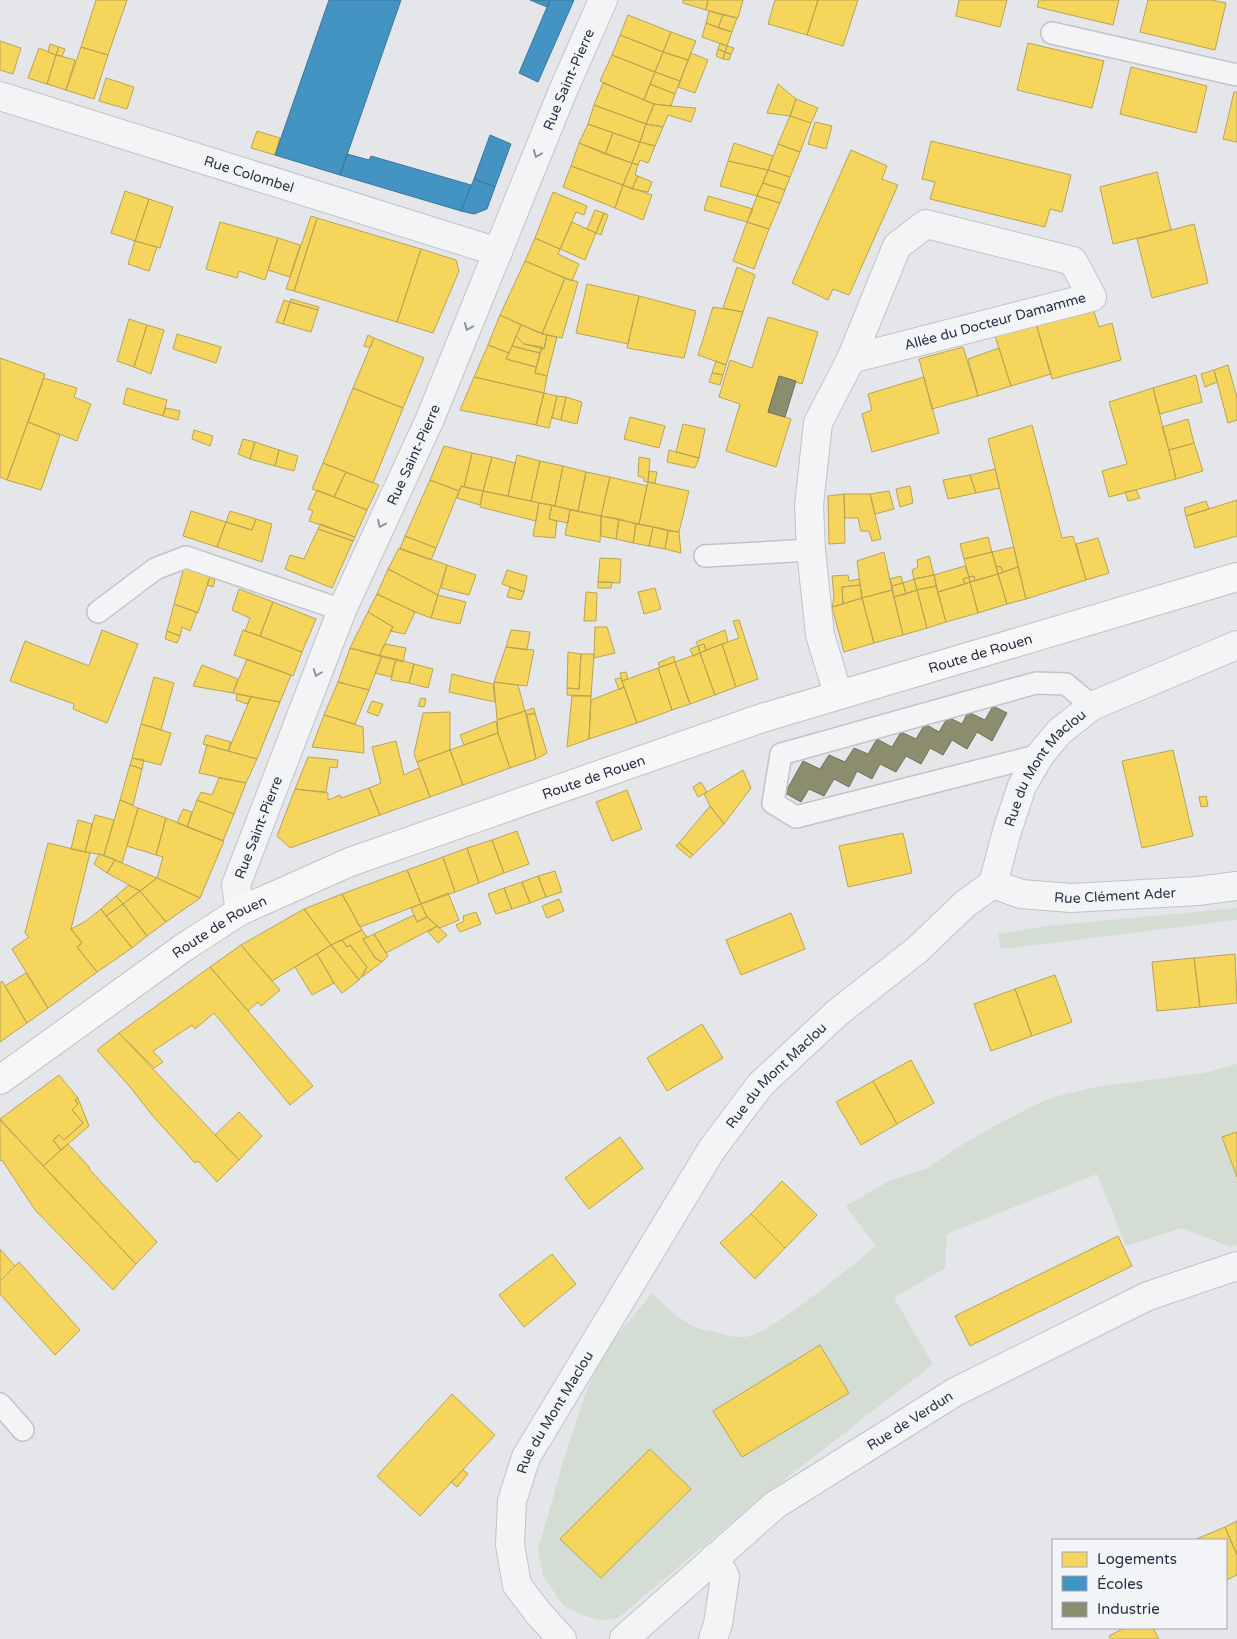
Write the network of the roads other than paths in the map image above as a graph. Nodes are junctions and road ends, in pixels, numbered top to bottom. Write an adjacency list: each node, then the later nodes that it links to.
1 (603, 0): 5 (street, Rue Saint-Pierre, one-way to 5)
2 (1052, 33): 3 (lane)
3 (1237, 75)
4 (0, 96): 5 (street, Rue Colombel)
5 (498, 252): 10 (street, Rue Saint-Pierre, one-way to 10)
6 (851, 359): 6 (street, Allée du Docteur Damamme); 7 (street, Allée du Docteur Damamme)
7 (811, 550): 8 (lane); 13 (street, Allée du Docteur Damamme)
8 (705, 556)
9 (1237, 577): 13 (street, Route de Rouen)
10 (342, 610): 11 (lane); 18 (street, Rue Saint-Pierre, one-way to 18)
11 (98, 612)
12 (1237, 645): 14 (street, Rue du Mont Maclou)
13 (838, 694): 18 (street, Route de Rouen)
14 (1092, 706): 15 (street, Rue du Mont Maclou); 15 (lane)
15 (1040, 755): 16 (street, Rue du Mont Maclou)
16 (994, 884): 17 (street, Rue Clément Ader); 24 (street, Rue du Mont Maclou)
17 (1237, 886)
18 (240, 910): 19 (street, Route de Rouen)
19 (0, 1080)
20 (1237, 1266): 23 (street, Rue de Verdun)
21 (0, 1404): 22 (lane)
22 (22, 1430)
23 (716, 1557): 25 (street, Rue de Verdun); 26 (street)
24 (562, 1639)
25 (624, 1639)
26 (712, 1639)

